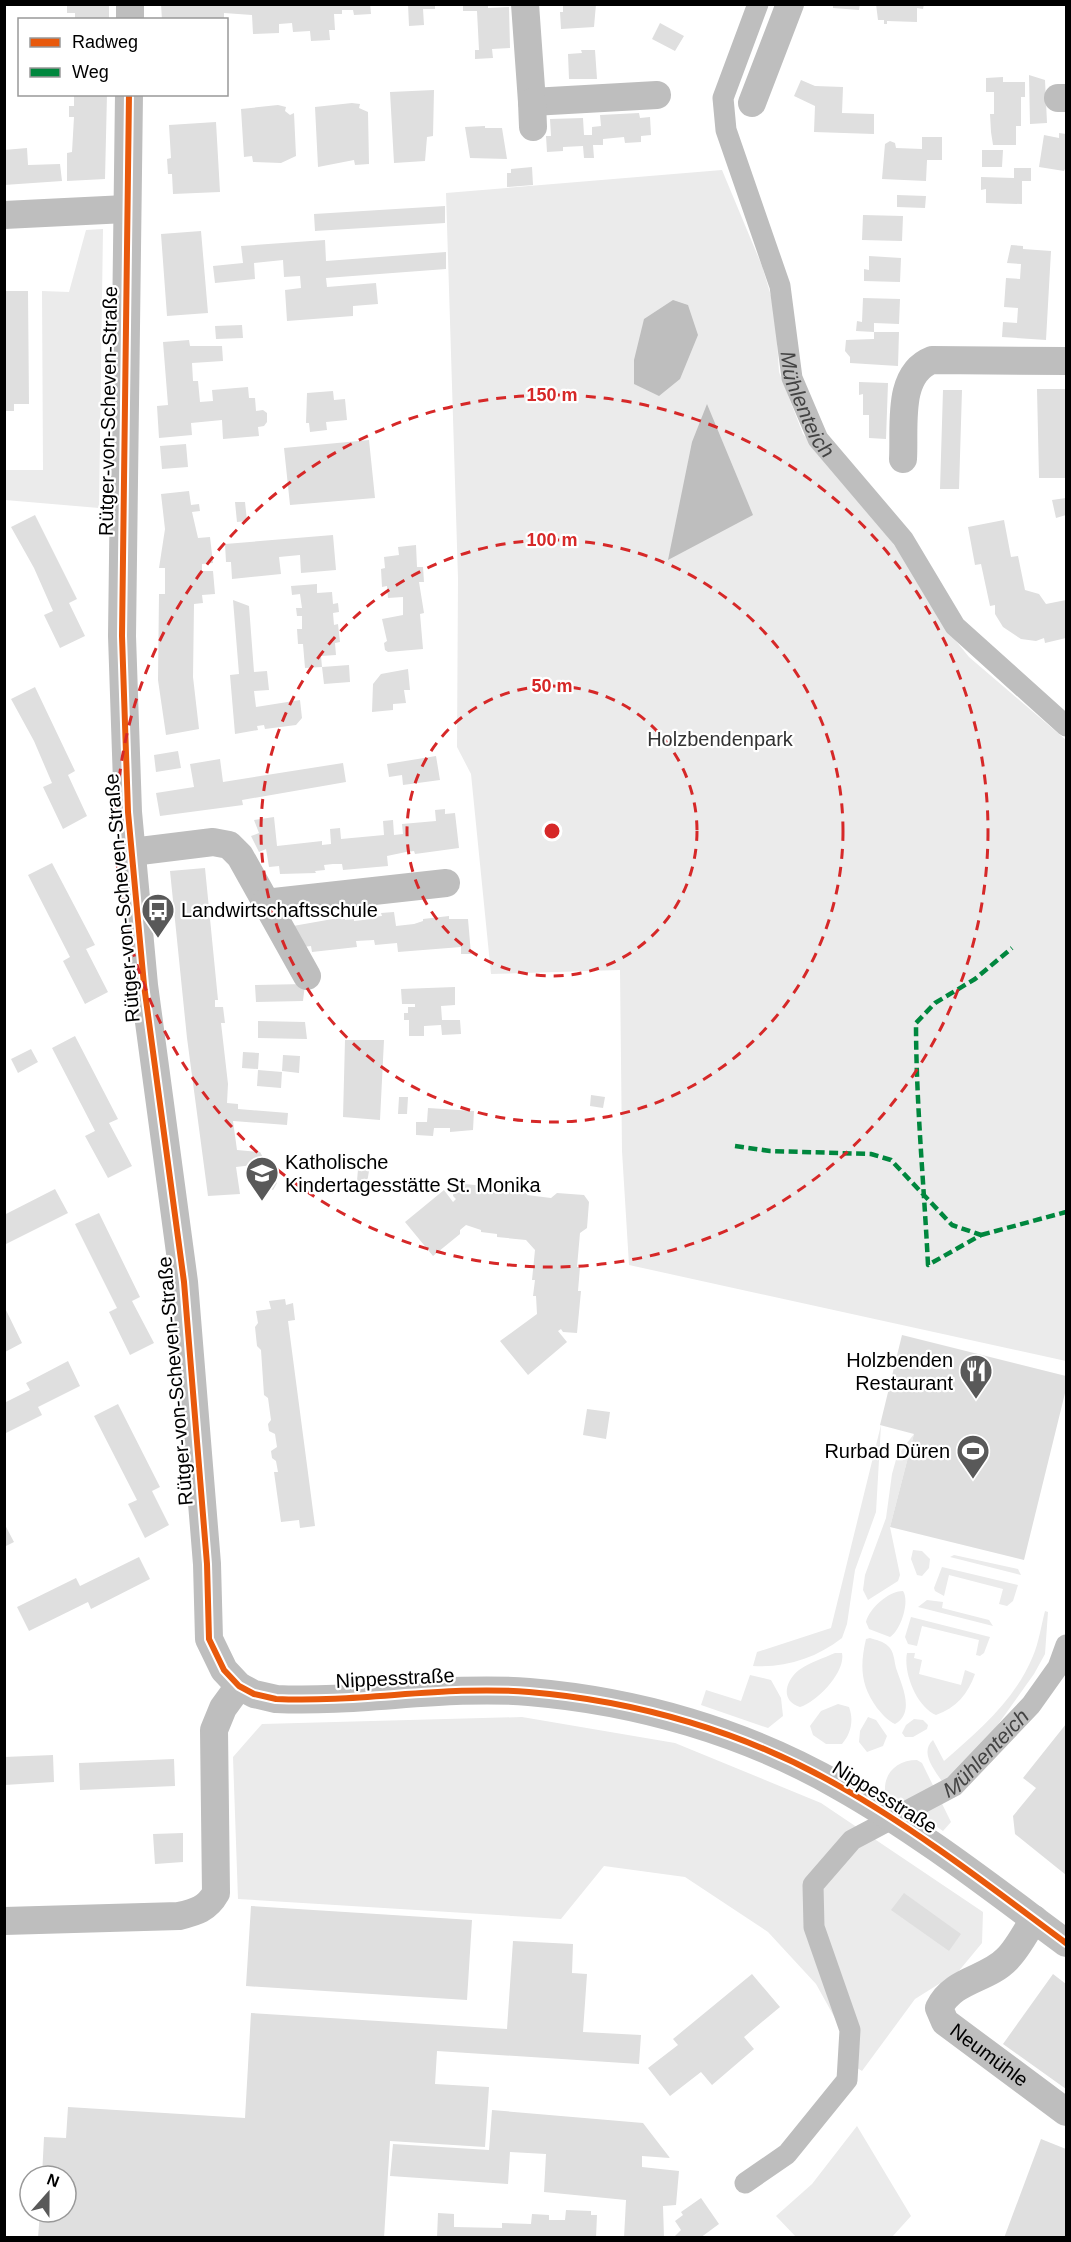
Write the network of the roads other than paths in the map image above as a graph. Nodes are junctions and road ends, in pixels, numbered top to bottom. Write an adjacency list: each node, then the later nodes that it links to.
1 (525, 4): 3 (street)
2 (790, 4): 5 (street)
3 (657, 95)
4 (129, 96): 6 (street, Rütger-von-Scheven-Straße)
5 (752, 103)
6 (126, 209): 7 (street); 10 (street, Rütger-von-Scheven-Straße)
7 (4, 215)
8 (1066, 361): 9 (street)
9 (903, 459)
10 (132, 852): 12 (street, Rütger-von-Scheven-Straße); 14 (street, Rütger-von-Scheven-Straße)
11 (446, 883): 12 (street)
12 (265, 903): 13 (street, Rütger-von-Scheven-Straße)
13 (307, 976)
14 (239, 1686): 15 (street, Nippesstraße); 16 (street)
15 (1034, 1919): 17 (street, Nippesstraße); 18 (street, Neumühle)
16 (4, 1921)
17 (1066, 1943)
18 (1066, 2112)

